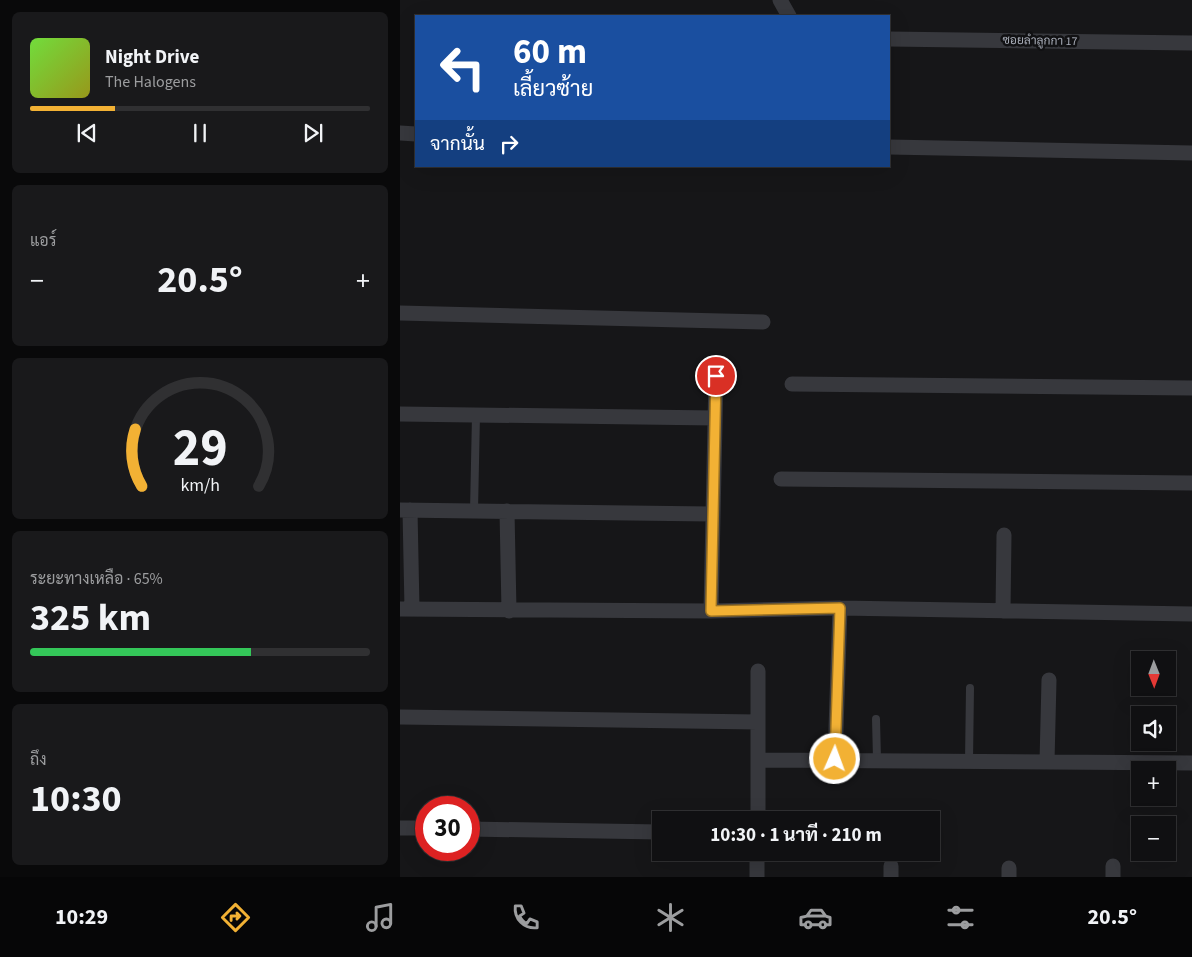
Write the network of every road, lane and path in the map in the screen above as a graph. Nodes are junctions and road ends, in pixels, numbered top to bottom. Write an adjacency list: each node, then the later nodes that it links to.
1 (780, 0): 2 (street)
2 (788, 15)
3 (890, 39): 4 (street, ซอยลำลูกกา 17)
4 (1192, 43)
5 (400, 133): 6 (street)
6 (415, 134)
7 (890, 147): 8 (street)
8 (1192, 153)
9 (400, 314): 10 (street)
10 (763, 322)
11 (716, 376): 16 (street)
12 (792, 384): 13 (street)
13 (1192, 388)
14 (400, 414): 15 (street)
15 (476, 414): 16 (street); 20 (lane)
16 (715, 418): 22 (street)
17 (781, 479): 18 (street)
18 (1192, 483)
19 (405, 510): 20 (street); 25 (street)
20 (474, 511): 21 (street)
21 (507, 511): 22 (street); 26 (street)
22 (711, 514): 27 (street)
23 (1004, 534): 28 (street)
24 (840, 608): 27 (street); 28 (street); 36 (street)
25 (406, 609): 26 (street)
26 (508, 611): 27 (street)
27 (711, 611)
28 (1003, 611): 29 (street)
29 (1192, 614)
30 (758, 671): 35 (street)
31 (1050, 680): 40 (street)
32 (970, 688): 39 (lane)
33 (400, 717): 35 (street)
34 (876, 719): 37 (lane)
35 (758, 722): 38 (street)
36 (835, 759): 37 (street); 38 (street)
37 (877, 759): 39 (street)
38 (758, 760): 42 (street)
39 (969, 761): 40 (street)
40 (1047, 762): 41 (street)
41 (1192, 763)
42 (758, 811)
43 (400, 828): 44 (street)
44 (415, 828)
45 (480, 829): 46 (street)
46 (652, 832)
47 (757, 861): 48 (street)
48 (757, 877)

